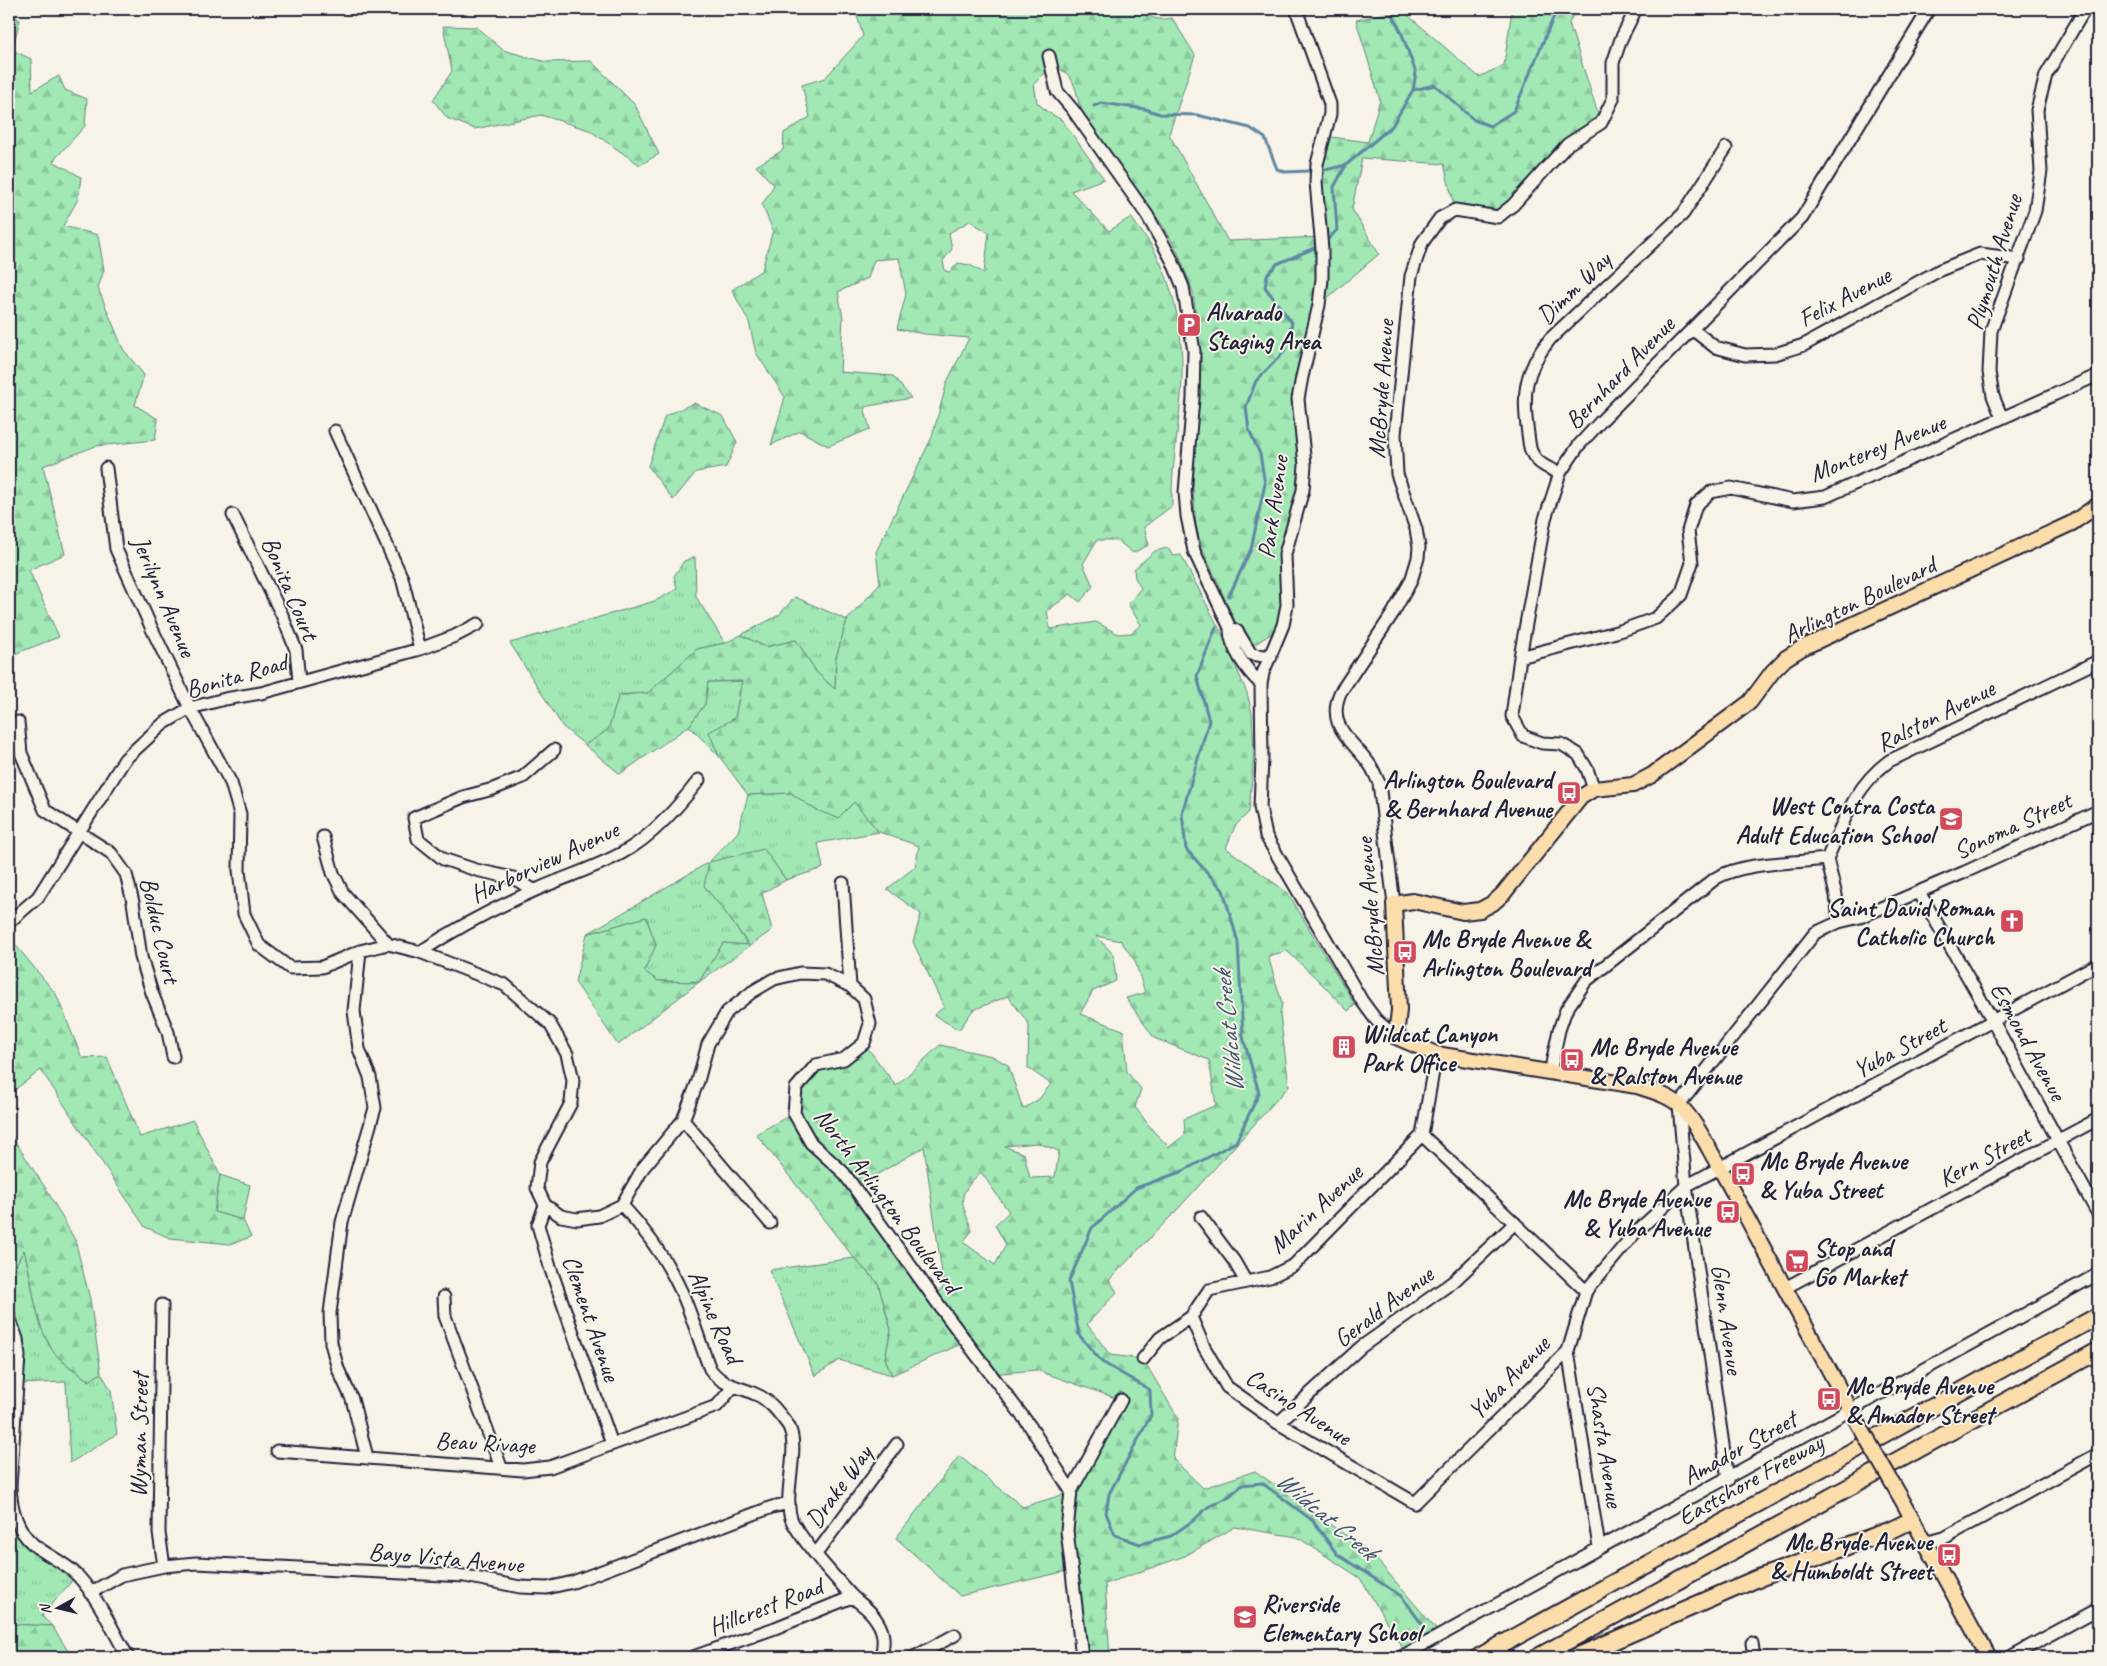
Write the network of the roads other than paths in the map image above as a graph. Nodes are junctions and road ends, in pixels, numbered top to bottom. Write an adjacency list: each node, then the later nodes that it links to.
1 (1296, 9): 19 (street, Park Avenue)
2 (1636, 9): 36 (street, McBryde Avenue)
3 (1929, 9): 8 (street, Bernhard Avenue)
4 (2085, 9): 7 (street, Plymouth Avenue)
5 (1049, 56): 18 (street)
6 (1726, 148): 13 (street, Dimm Way)
7 (2019, 259): 8 (street, Felix Avenue); 10 (street, Plymouth Avenue)
8 (1692, 329): 13 (street, Bernhard Avenue)
9 (2098, 375): 10 (street, Monterey Avenue)
10 (2002, 418): 20 (street, Monterey Avenue)
11 (335, 431): 17 (street)
12 (106, 468): 24 (street, Jerilynn Avenue)
13 (1560, 473): 20 (street, Bernhard Avenue)
14 (2098, 505): 28 (main road, Arlington Boulevard)
15 (233, 515): 22 (street, Bonita Court)
16 (478, 624): 17 (street, Bonita Road)
17 (420, 649): 22 (street, Bonita Road)
18 (1246, 657): 19 (street); 23 (street)
19 (1271, 657): 23 (street, Park Avenue)
20 (1520, 657): 28 (street, Bernhard Avenue)
21 (2098, 661): 32 (street, Ralston Avenue)
22 (299, 681): 24 (street, Bonita Road)
23 (1261, 684): 45 (street, Park Avenue)
24 (190, 708): 30 (street, Bonita Road); 40 (street, Jerilynn Avenue)
25 (18, 722): 30 (street, Bolduc Court)
26 (554, 750): 34 (street)
27 (699, 780): 34 (street, Harborview Avenue)
28 (1594, 789): 36 (main road)
29 (2098, 811): 35 (street, Sonoma Street)
30 (79, 833): 37 (street, Bonita Road); 47 (street, Bolduc Court)
31 (323, 837): 39 (street)
32 (1827, 859): 38 (street); 48 (street)
33 (843, 883): 43 (street)
34 (534, 890): 41 (street, Harborview Avenue)
35 (1919, 892): 38 (street, Sonoma Street); 44 (street, Esmond Avenue)
36 (1394, 904): 45 (main road, McBryde Avenue)
37 (9, 922)
38 (1839, 922): 49 (street, Sonoma Street)
39 (388, 944): 40 (street); 41 (street)
40 (360, 951): 82 (street)
41 (420, 952): 56 (street)
42 (2098, 964): 44 (street, Yuba Street)
43 (850, 986): 51 (street, North Arlington Boulevard); 85 (street, North Arlington Boulevard)
44 (1993, 1021): 53 (street, Esmond Avenue); 54 (street, Yuba Street)
45 (1396, 1037): 46 (main road)
46 (1436, 1054): 48 (main road); 52 (street)
47 (173, 1058)
48 (1550, 1073): 49 (main road)
49 (1679, 1105): 54 (main road); 55 (street, Glenn Avenue)
50 (2098, 1119): 53 (street, Kern Street)
51 (683, 1120): 57 (street, North Arlington Boulevard); 60 (street)
52 (1422, 1135): 61 (street); 63 (street, Marin Avenue)
53 (2058, 1141): 58 (street, Esmond Avenue); 64 (street, Kern Street)
54 (1720, 1168): 55 (street, Yuba Avenue); 64 (main road)
55 (1686, 1186): 65 (street, Yuba Avenue); 84 (street, Glenn Avenue)
56 (545, 1204): 57 (street); 78 (street, Clement Avenue)
57 (622, 1205): 74 (street, Alpine Road)
58 (2098, 1214)
59 (1200, 1217): 63 (street)
60 (770, 1223)
61 (1515, 1223): 65 (street); 77 (street, Gerald Avenue)
62 (2098, 1274): 76 (street, Amador Street)
63 (1246, 1282): 68 (street, Marin Avenue)
64 (1785, 1288): 76 (main road)
65 (1586, 1291): 71 (street, Yuba Avenue)
66 (444, 1297): 83 (street)
67 (162, 1305): 92 (street, Wyman Street)
68 (1191, 1316): 73 (street, Marin Avenue); 77 (street, Casino Avenue)
69 (2098, 1316): 104 (highway, Eastshore Freeway)
70 (9, 1317): 93 (street)
71 (1568, 1351): 87 (street, Yuba Avenue); 90 (street, Shasta Avenue)
72 (2098, 1351): 105 (highway)
73 (1143, 1360)
74 (733, 1387): 78 (street, Beau Rivage); 86 (street, Alpine Road)
75 (1121, 1400): 85 (street)
76 (1853, 1414): 84 (street, Amador Street); 88 (main road, bridge)
77 (1278, 1423): 87 (street, Casino Avenue)
78 (612, 1444): 83 (street, Beau Rivage)
79 (897, 1444): 91 (street, Drake Way)
80 (277, 1451): 82 (street, Beau Rivage)
81 (2098, 1454): 89 (street)
82 (367, 1457): 83 (street, Beau Rivage)
83 (501, 1467)
84 (1728, 1480): 90 (street, Amador Street)
85 (1072, 1492): 102 (street)
86 (789, 1503): 91 (street, Alpine Road); 92 (street, Bayo Vista Avenue)
87 (1415, 1503)
88 (1912, 1520): 89 (main road); 106 (highway)
89 (1925, 1543): 108 (main road)
90 (1599, 1547): 103 (street, Amador Street)
91 (816, 1554): 94 (street, Alpine Road)
92 (164, 1566): 93 (street, Bayo Vista Avenue)
93 (90, 1593): 98 (street)
94 (852, 1597): 99 (street, Hillcrest Road); 100 (street, Alpine Road)
95 (2098, 1609): 109 (street)
96 (955, 1635): 101 (street)
97 (1752, 1643): 107 (street)
98 (128, 1657)
99 (693, 1657)
100 (881, 1657)
101 (914, 1657)
102 (1082, 1657)
103 (1401, 1657)
104 (1478, 1657)
105 (1538, 1657)
106 (1576, 1657)
107 (1754, 1657)
108 (1988, 1657)
109 (2010, 1657)

